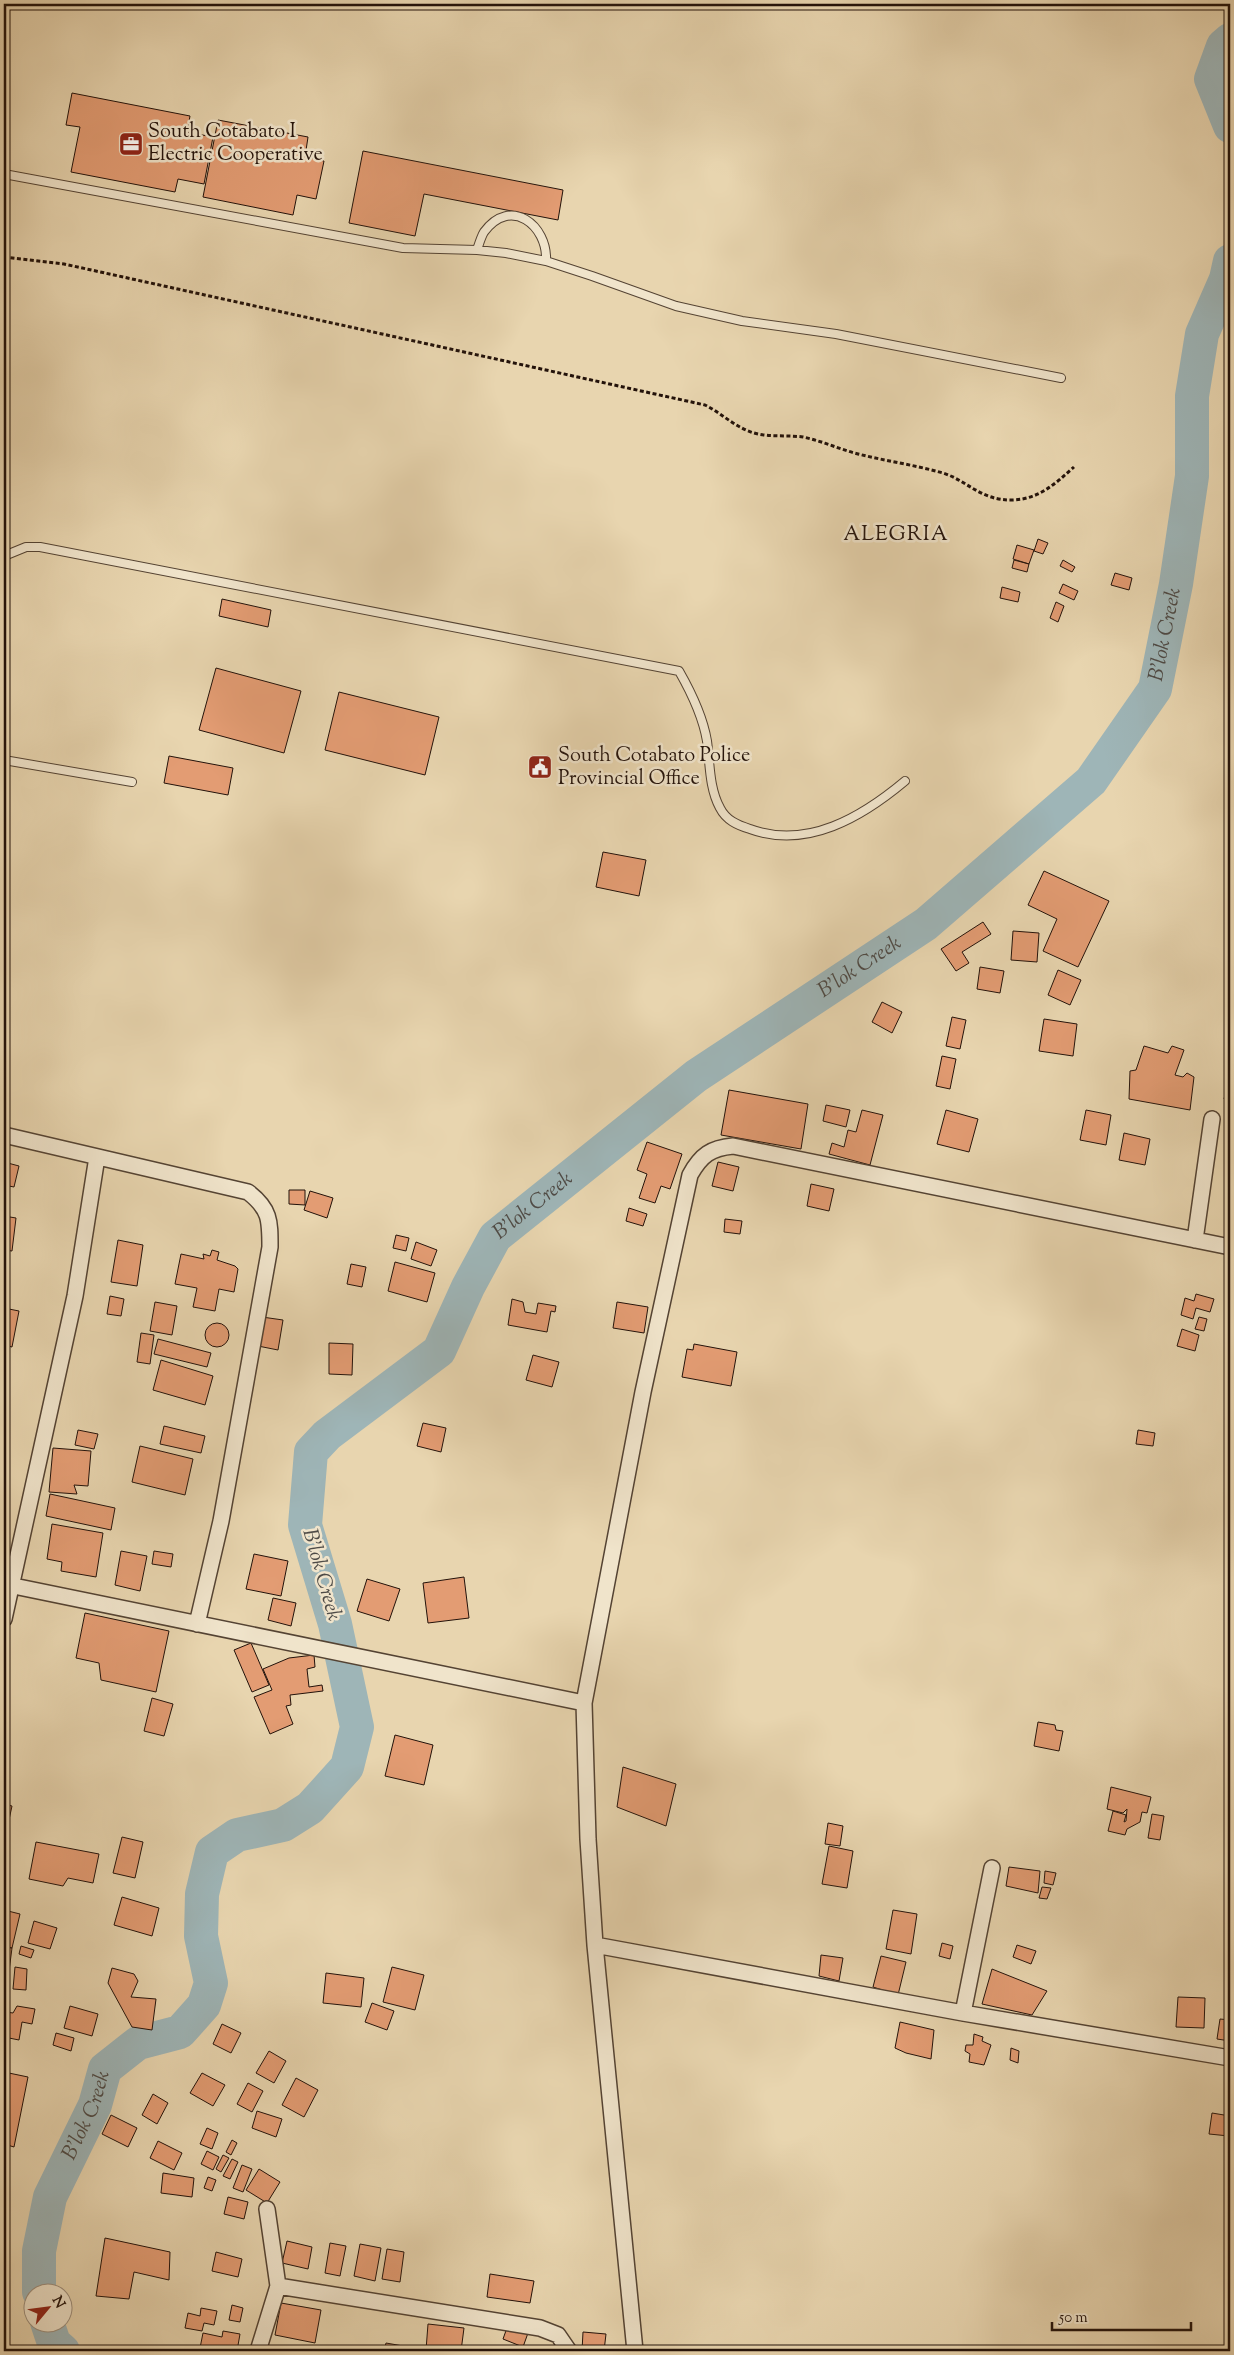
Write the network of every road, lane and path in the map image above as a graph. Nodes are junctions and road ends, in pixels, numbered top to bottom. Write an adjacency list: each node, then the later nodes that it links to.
1 (4, 174): 2 (lane)
2 (477, 250): 4 (lane); 4 (lane)
3 (4, 257): 6 (path)
4 (546, 261): 5 (lane)
5 (1061, 378)
6 (1074, 467)
7 (4, 556): 9 (lane)
8 (4, 760): 10 (lane)
9 (905, 781)
10 (132, 782)
11 (1212, 1119): 14 (street)
12 (4, 1135): 13 (street)
13 (97, 1156): 16 (street); 18 (street)
14 (1195, 1240): 15 (street); 19 (street)
15 (1230, 1247)
16 (8, 1585): 17 (street); 18 (street)
17 (4, 1619)
18 (197, 1624): 19 (street)
19 (584, 1703): 21 (street)
20 (992, 1868): 22 (street)
21 (595, 1945): 22 (street); 28 (street)
22 (964, 2013): 23 (street)
23 (1230, 2058)
24 (267, 2209): 25 (street)
25 (278, 2286): 26 (street); 27 (street)
26 (258, 2351)
27 (569, 2351)
28 (635, 2351)

